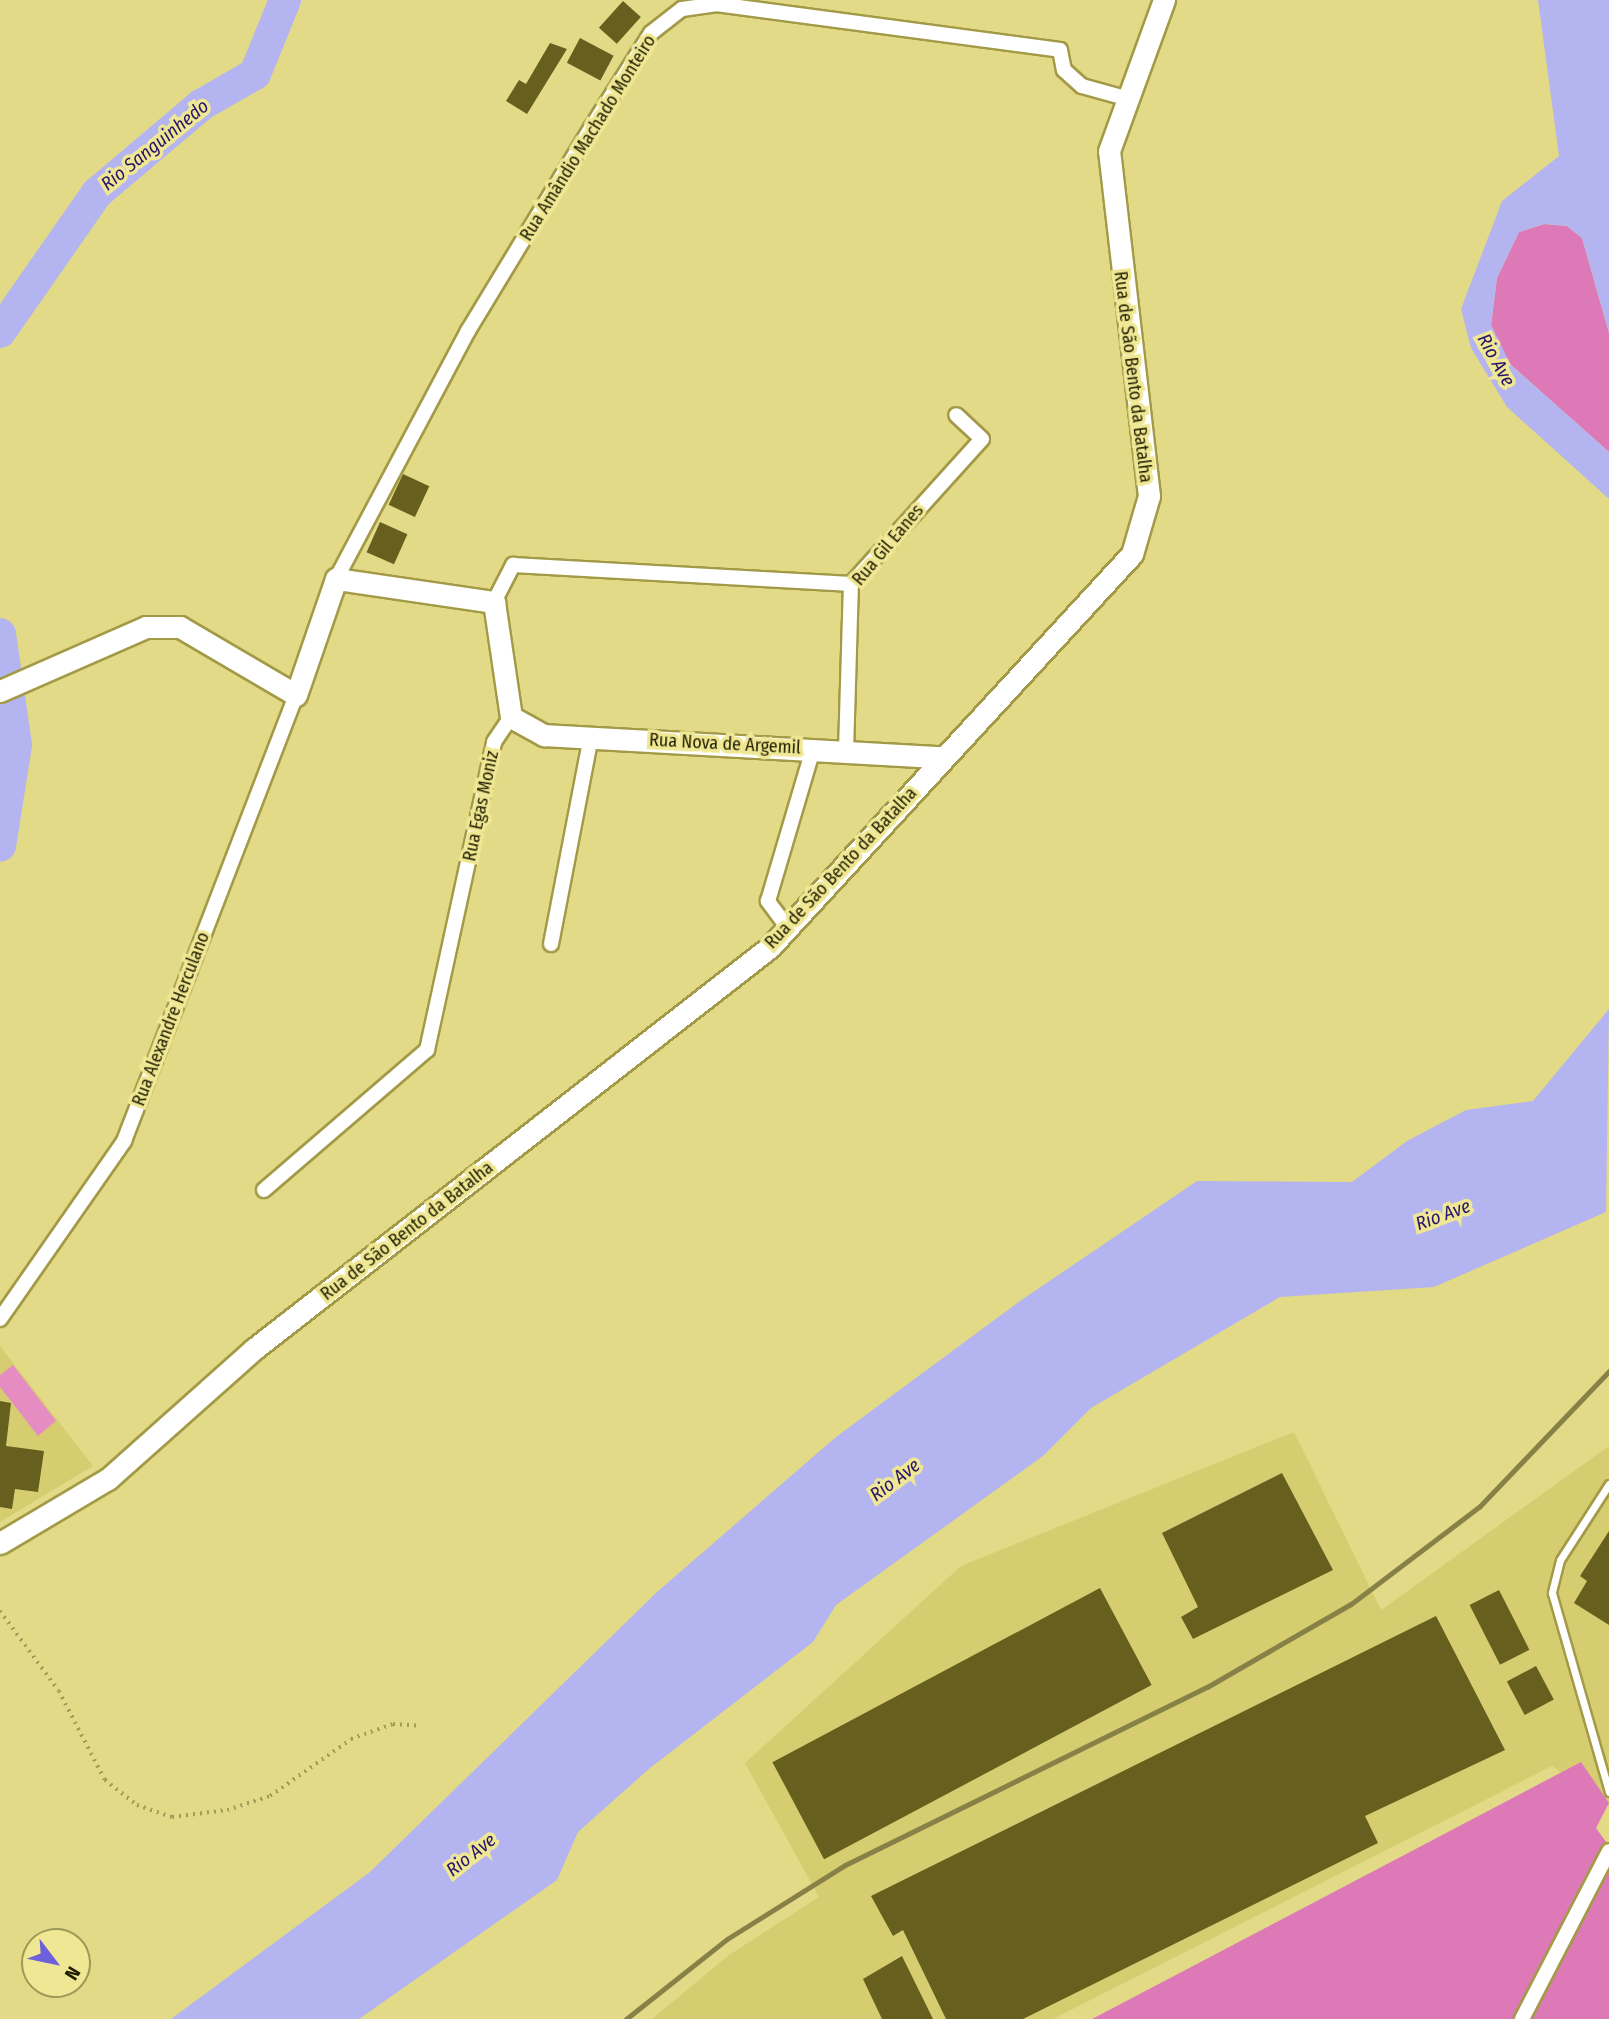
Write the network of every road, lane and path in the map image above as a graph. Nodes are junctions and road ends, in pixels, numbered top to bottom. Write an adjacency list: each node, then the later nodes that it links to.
1 (1164, 0): 2 (street, Rua de São Bento da Batalha)
2 (1125, 98): 4 (street, Rua Amândio Machado Monteiro); 13 (street, Rua de São Bento da Batalha)
3 (956, 415): 5 (street, Rua Gil Eanes)
4 (336, 579): 6 (street); 8 (street, Rua Amândio Machado Monteiro)
5 (851, 584): 6 (street); 12 (street, Rua Gil Eanes)
6 (494, 602): 9 (street)
7 (0, 691): 8 (street)
8 (296, 695): 17 (street, Rua Alexandre Herculano)
9 (511, 717): 10 (street, Rua Nova de Argemil); 16 (street, Rua Egas Moniz)
10 (591, 737): 11 (street, Rua Nova de Argemil); 15 (street)
11 (813, 749): 12 (street, Rua Nova de Argemil); 14 (street)
12 (846, 751): 13 (street, Rua Nova de Argemil)
13 (943, 757): 14 (street, Rua de São Bento da Batalha)
14 (788, 928): 19 (street, Rua de São Bento da Batalha)
15 (551, 944)
16 (264, 1190)
17 (0, 1318)
18 (1609, 1484): 22 (lane)
19 (0, 1543)
20 (0, 1611): 21 (path)
21 (418, 1726)
22 (1609, 1792)
23 (1609, 1851): 24 (street)
24 (1522, 2019)

